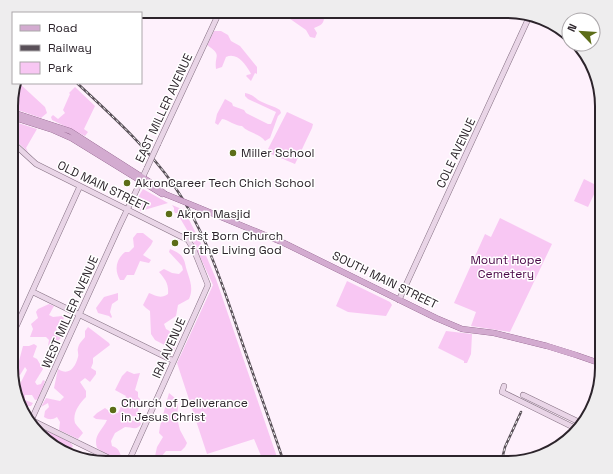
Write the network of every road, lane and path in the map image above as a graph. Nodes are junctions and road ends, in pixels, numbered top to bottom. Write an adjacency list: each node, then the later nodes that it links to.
1 (216, 18): 6 (street, EAST MILLER AVENUE, bridge)
2 (527, 21): 11 (street, COLE AVENUE)
3 (18, 114): 6 (main road, SOUTH MAIN STREET)
4 (18, 119): 6 (main road, SOUTH MAIN STREET)
5 (18, 147): 7 (street, OLD MAIN STREET)
6 (142, 180): 8 (street, EAST MILLER AVENUE); 11 (main road, SOUTH MAIN STREET, bridge)
7 (80, 186): 8 (street, OLD MAIN STREET); 10 (street)
8 (127, 209): 9 (street, OLD MAIN STREET); 12 (street, WEST MILLER AVENUE)
9 (189, 241): 14 (street, IRA AVENUE)
10 (33, 292): 12 (street); 13 (street)
11 (399, 300): 15 (main road, SOUTH MAIN STREET)
12 (79, 314): 14 (street); 18 (street, WEST MILLER AVENUE)
13 (18, 323)
14 (174, 361): 23 (street, IRA AVENUE)
15 (595, 362)
16 (504, 386): 21 (street)
17 (523, 395): 19 (street)
18 (32, 415)
19 (577, 421)
20 (39, 425): 22 (street)
21 (572, 427)
22 (104, 456)
23 (131, 456)

